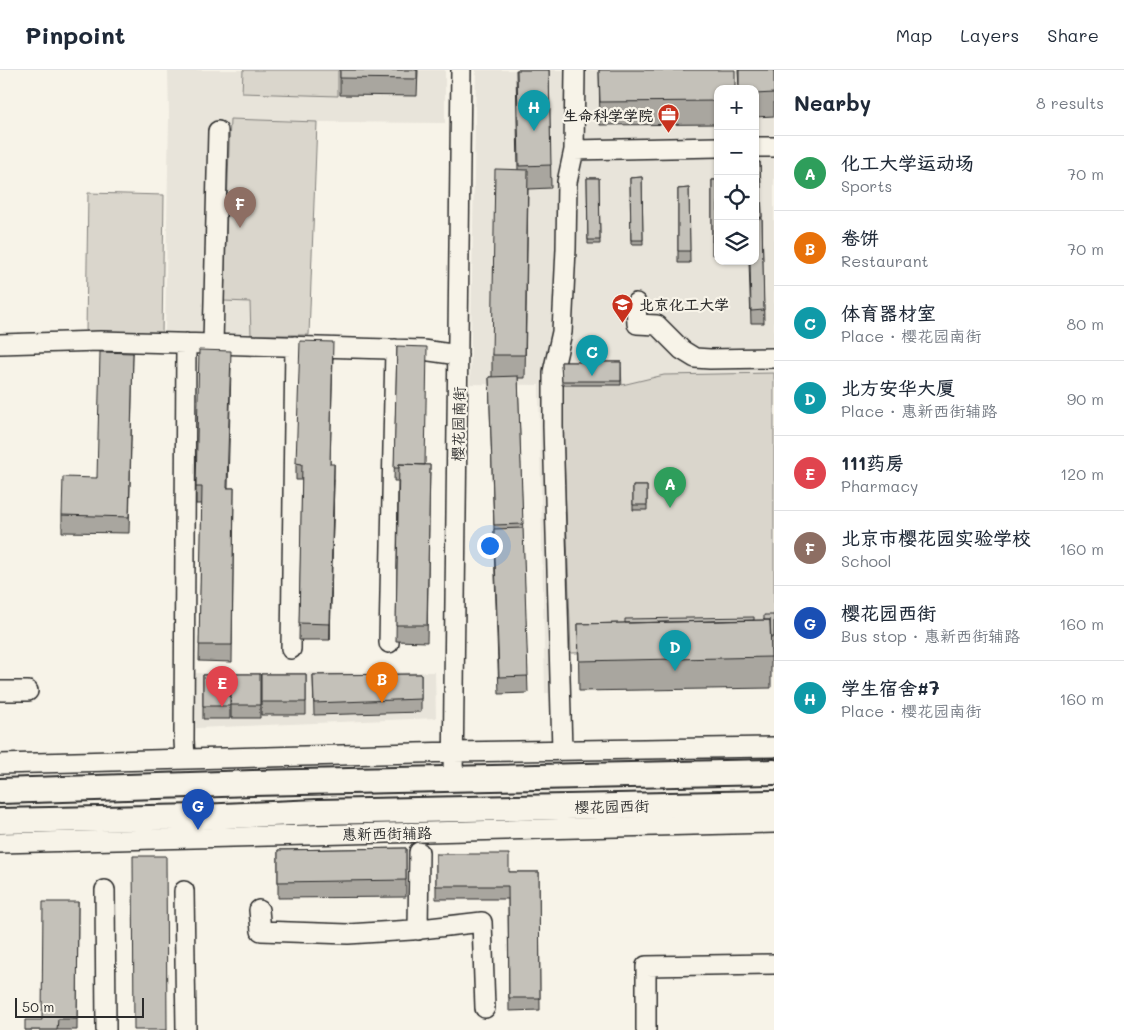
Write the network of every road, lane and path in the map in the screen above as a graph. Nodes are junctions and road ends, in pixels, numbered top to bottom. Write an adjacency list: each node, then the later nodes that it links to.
1 (461, 70): 14 (street, 樱花园南街)
2 (575, 70): 7 (street)
3 (218, 130): 11 (street)
4 (774, 146): 6 (street)
5 (714, 147): 7 (street)
6 (759, 147)
7 (574, 150): 21 (street)
8 (636, 303): 15 (street)
9 (0, 344): 10 (street)
10 (186, 344): 11 (street); 23 (street)
11 (213, 344): 12 (street)
12 (295, 346): 13 (street); 17 (street)
13 (395, 349): 14 (street); 16 (street)
14 (458, 355): 22 (street, 樱花园南街)
15 (774, 358)
16 (389, 643)
17 (292, 648)
18 (0, 691): 19 (street)
19 (28, 691)
20 (774, 747): 21 (street)
21 (562, 750): 22 (street)
22 (454, 752): 23 (street); 27 (street, 樱花园南街)
23 (185, 759): 24 (street)
24 (155, 760): 25 (street); 28 (street)
25 (0, 764)
26 (774, 772): 27 (main road, 樱花园西街)
27 (453, 779): 28 (main road, 樱花园西街)
28 (200, 785): 29 (main road, 樱花园西街)
29 (0, 790)
30 (774, 803): 31 (main road, 樱花园西街)
31 (0, 821)
32 (774, 823): 33 (street, 惠新西街辅路)
33 (0, 843)
34 (419, 852): 38 (street)
35 (105, 890): 41 (street)
36 (184, 891): 42 (street)
37 (259, 910): 38 (street)
38 (418, 930): 40 (street)
39 (774, 964): 43 (street)
40 (485, 1008)
41 (106, 1030)
42 (186, 1030)
43 (646, 1030)

